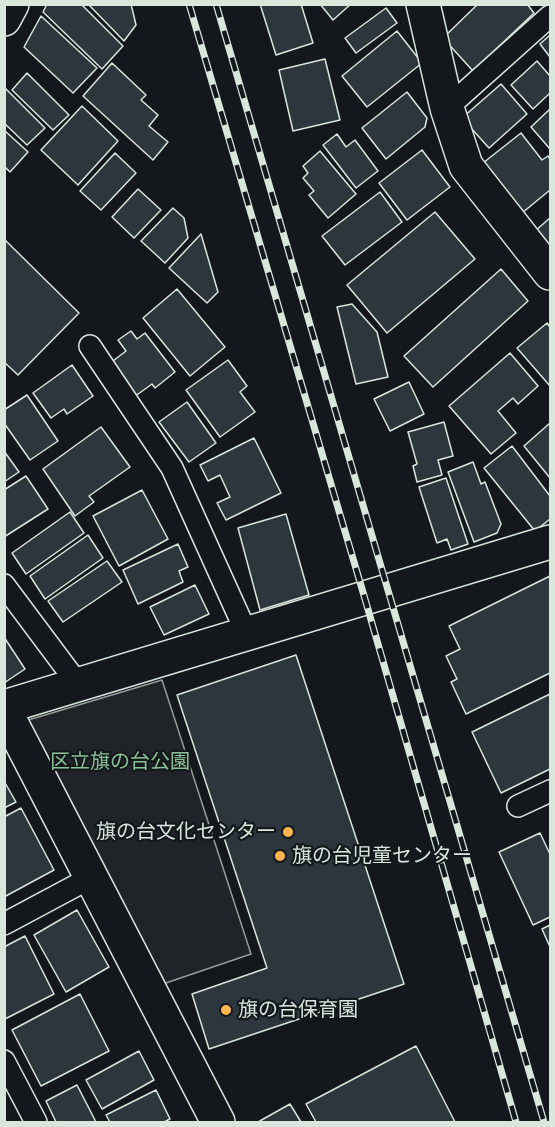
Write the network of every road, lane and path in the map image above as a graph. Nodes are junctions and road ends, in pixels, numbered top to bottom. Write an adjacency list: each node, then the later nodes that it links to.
1 (12, 4): 4 (street)
2 (423, 4): 5 (street)
3 (550, 16): 5 (lane)
4 (4, 19)
5 (447, 108): 6 (street)
6 (550, 273)
7 (90, 346): 10 (lane)
8 (550, 542): 10 (street)
9 (4, 585): 11 (lane)
10 (247, 634): 11 (street)
11 (78, 684): 12 (street)
12 (4, 708): 15 (street)
13 (550, 791): 14 (lane)
14 (518, 806)
15 (90, 878): 16 (lane); 19 (street)
16 (4, 924)
17 (7, 1072): 18 (lane)
18 (36, 1122)
19 (218, 1122)

